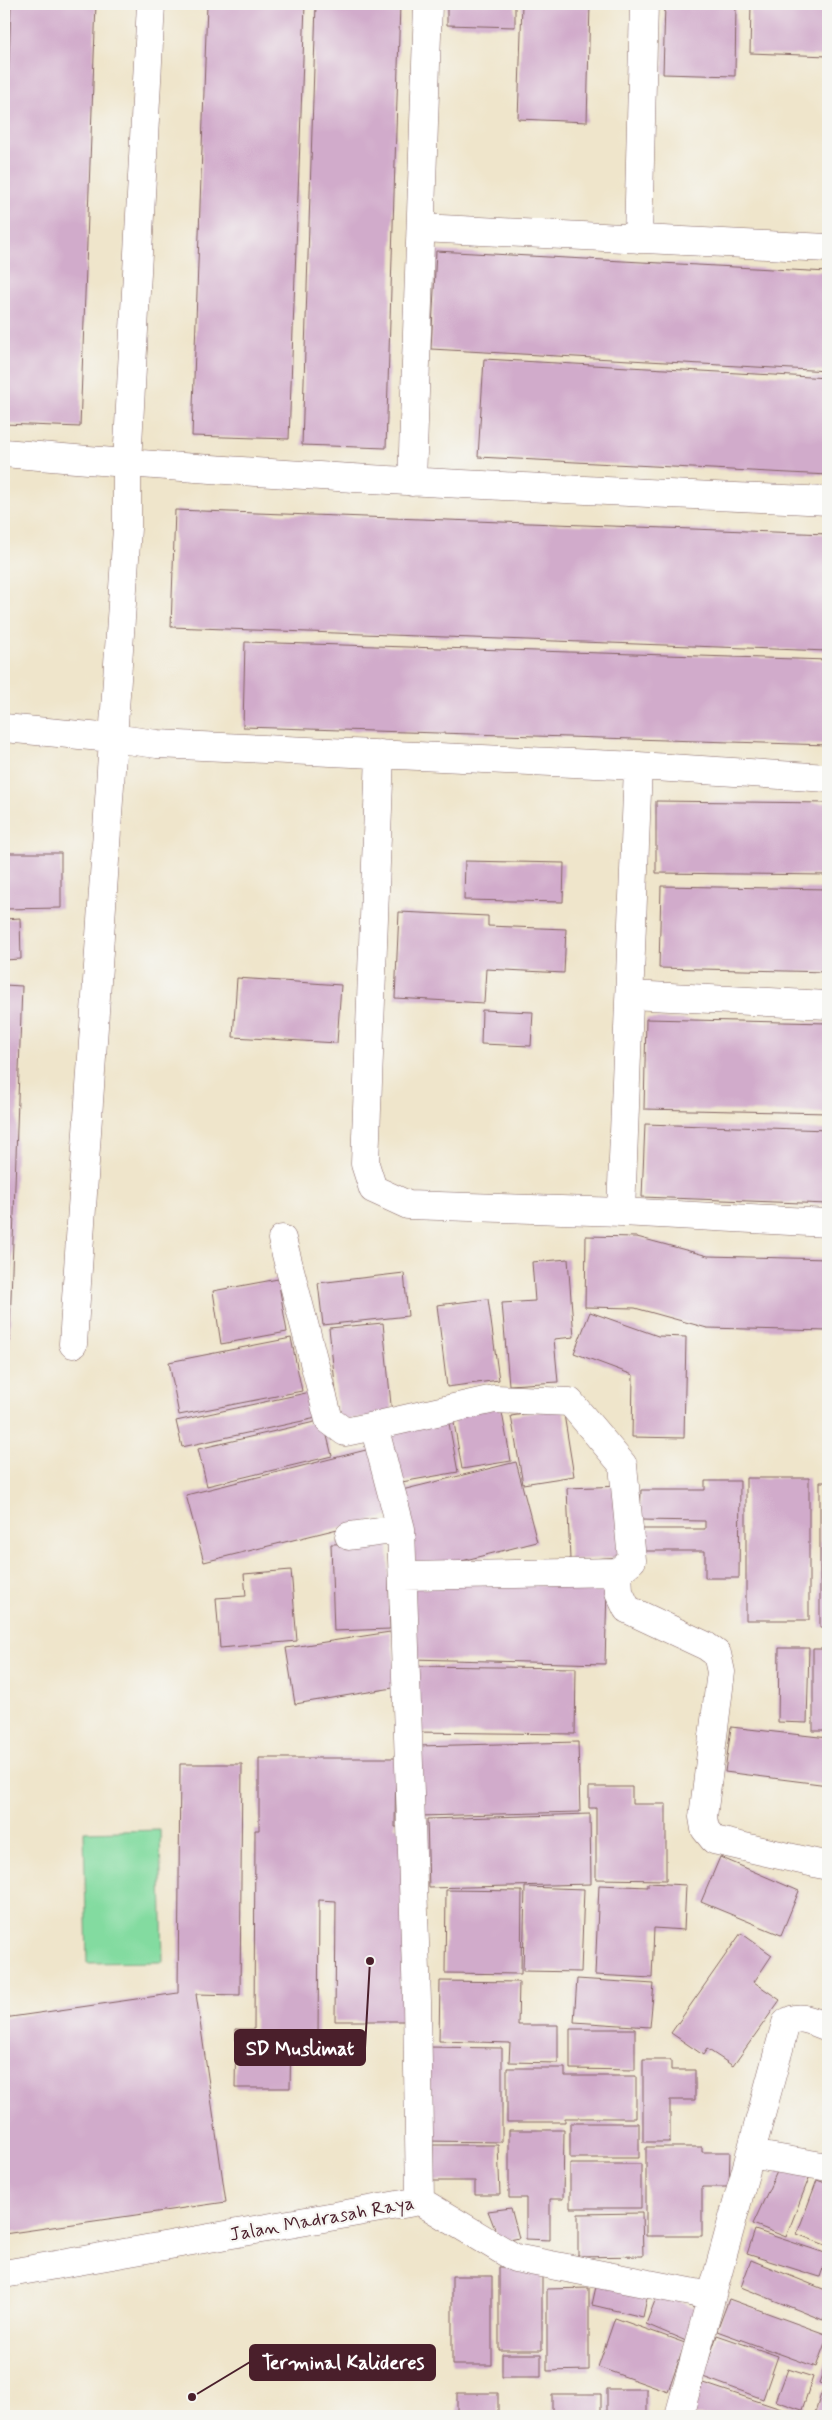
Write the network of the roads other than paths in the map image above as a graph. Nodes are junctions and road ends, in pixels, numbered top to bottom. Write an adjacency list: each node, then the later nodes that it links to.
1 (152, 4): 8 (street)
2 (428, 4): 4 (street)
3 (644, 4): 5 (street)
4 (421, 228): 5 (street); 9 (street)
5 (638, 239): 6 (street)
6 (828, 248)
7 (4, 453): 8 (street)
8 (128, 464): 9 (street); 12 (street)
9 (412, 482): 10 (street)
10 (828, 501)
11 (4, 728): 12 (street)
12 (112, 738): 13 (street); 21 (street)
13 (380, 754): 14 (street); 18 (street)
14 (638, 766): 15 (street); 16 (street)
15 (828, 778)
16 (630, 995): 17 (street); 18 (street)
17 (828, 1005)
18 (621, 1212): 19 (street)
19 (828, 1223)
20 (282, 1239): 22 (street)
21 (73, 1344)
22 (374, 1426): 23 (street); 25 (street)
23 (401, 1529): 24 (street); 26 (street)
24 (349, 1536)
25 (618, 1572): 26 (street); 27 (street)
26 (404, 1576): 31 (street)
27 (828, 1866)
28 (828, 2027): 29 (street)
29 (750, 2154): 30 (street); 33 (street)
30 (828, 2167)
31 (420, 2201): 32 (street, Jalan Madrasah Raya); 33 (street, Jalan Madrasah Raya)
32 (4, 2274)
33 (711, 2296): 34 (street)
34 (679, 2416)

